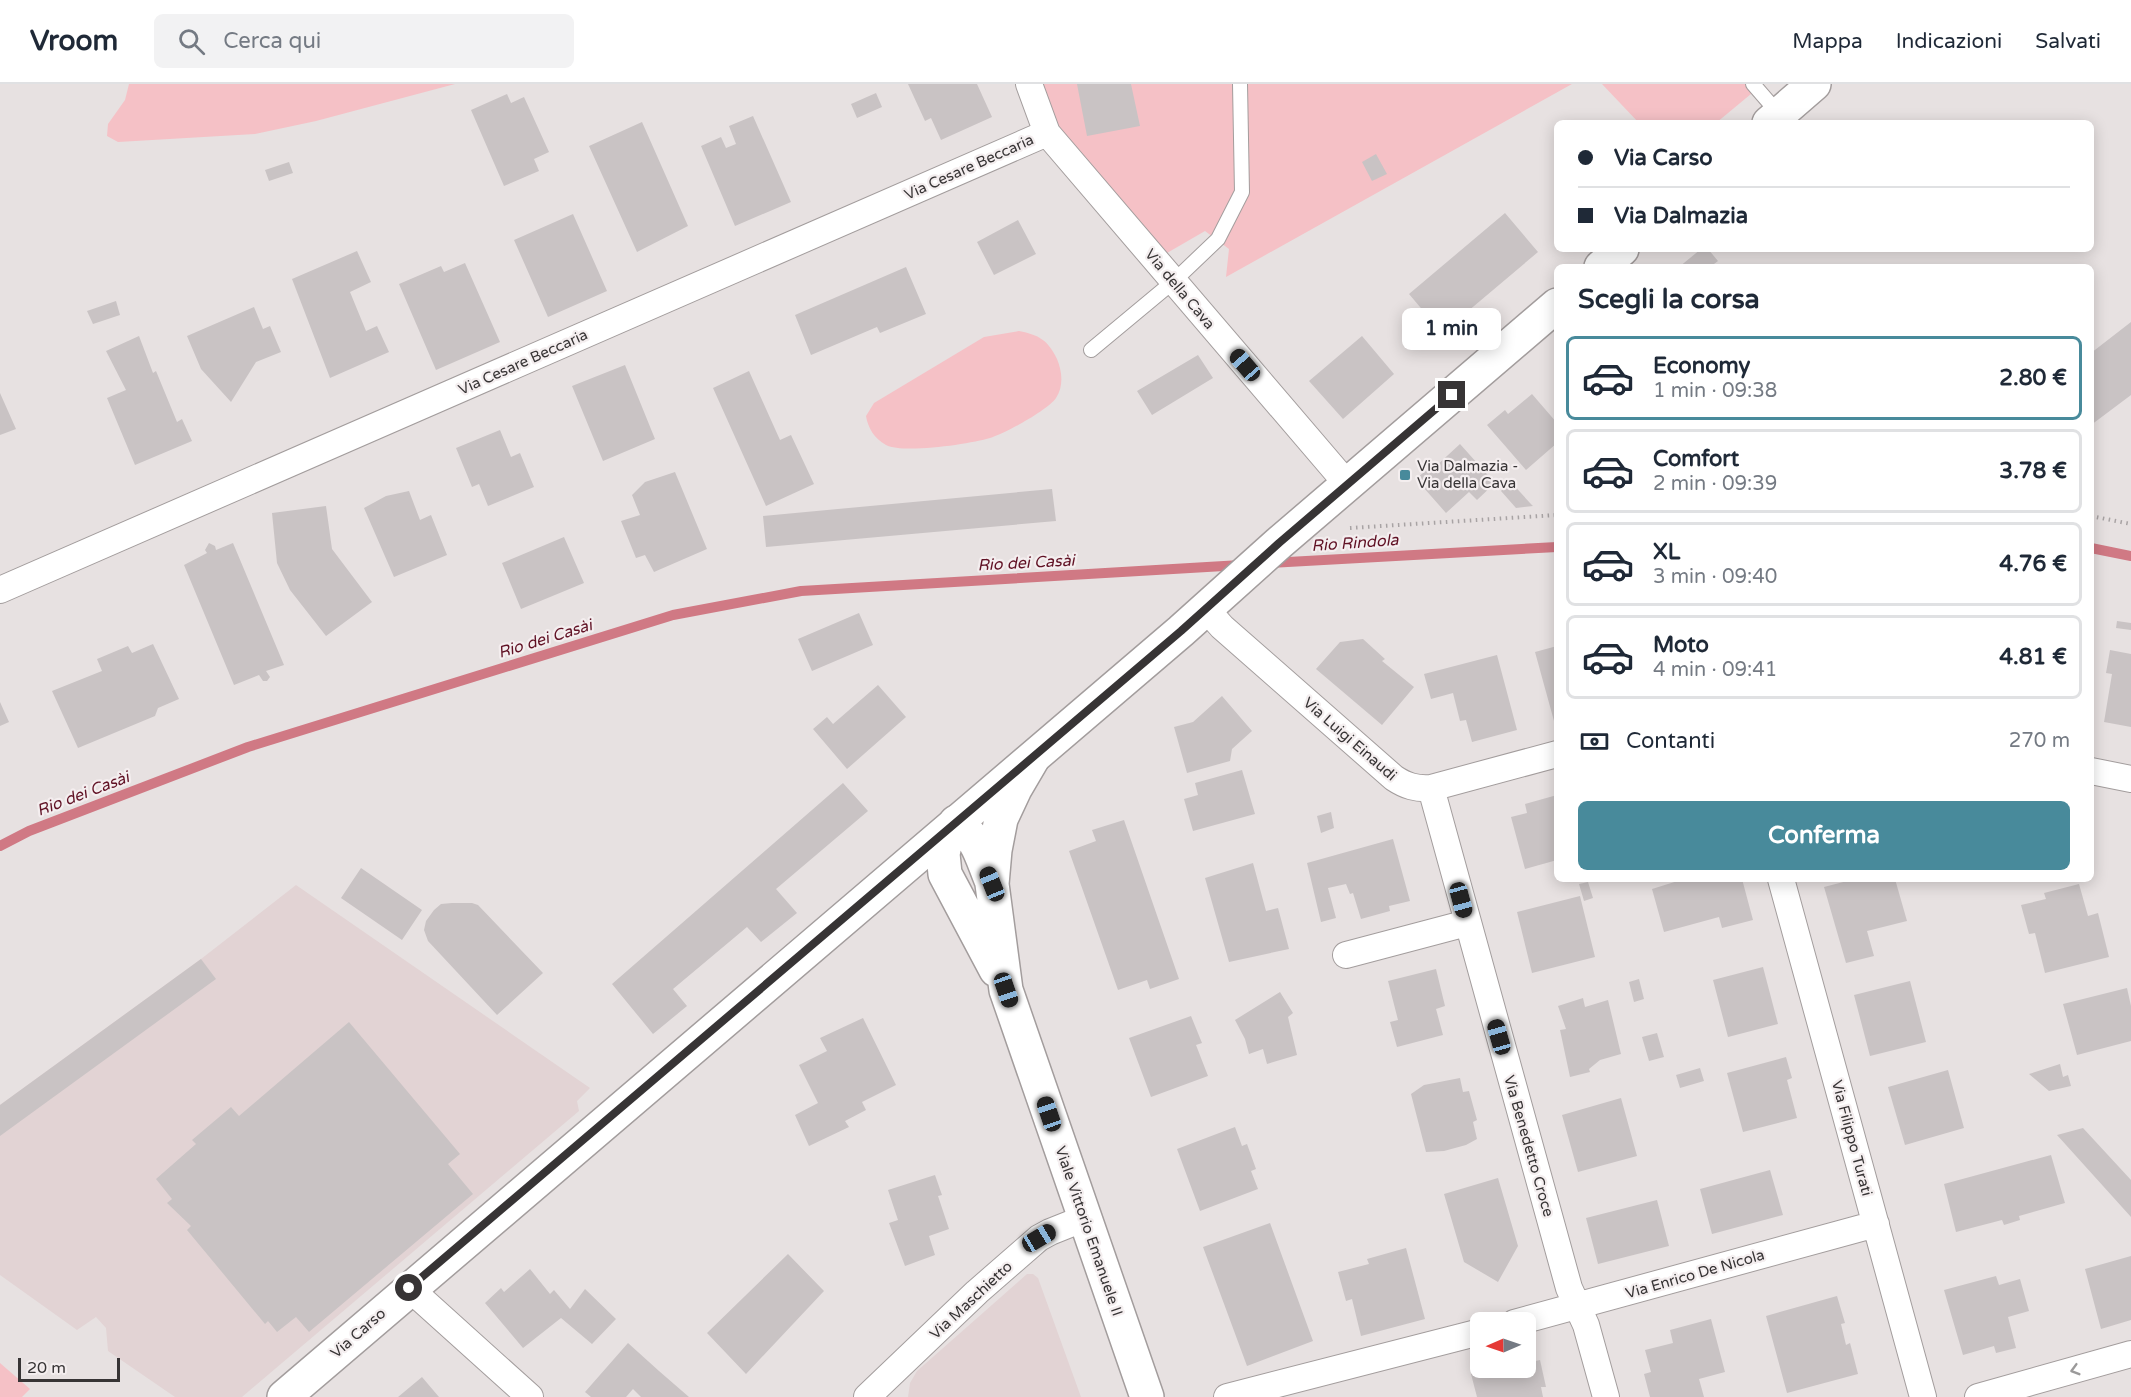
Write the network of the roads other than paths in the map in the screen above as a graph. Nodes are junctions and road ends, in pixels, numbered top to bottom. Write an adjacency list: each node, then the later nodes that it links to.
1 (1029, 84): 6 (street, Via della Cava)
2 (1240, 84): 9 (lane)
3 (1754, 84): 5 (lane)
4 (1814, 84): 5 (main road)
5 (1778, 120)
6 (1047, 133): 9 (street, Via della Cava); 13 (street, Via Cesare Beccaria)
7 (1618, 252): 8 (main road)
8 (1604, 264)
9 (1173, 281): 11 (lane); 12 (street, Via della Cava)
10 (1554, 308): 12 (main road, Via Carso)
11 (1091, 350)
12 (1348, 485): 14 (main road, Via Carso)
13 (0, 590)
14 (1206, 609): 15 (main road, Via Carso); 19 (street, Via Luigi Einaudi)
15 (1034, 755): 20 (main road, Via Carso); 23 (main road, Viale Vittorio Emanuele II)
16 (1554, 755): 19 (street, Via Luigi Einaudi)
17 (2094, 772): 18 (street)
18 (2131, 779)
19 (1431, 788): 25 (street, Via Benedetto Croce)
20 (956, 822): 21 (main road, Via Carso); 23 (main road); 24 (main road)
21 (888, 880): 24 (main road); 30 (main road, Via Carso)
22 (1782, 882): 29 (street, Via Filippo Turati)
23 (992, 884): 27 (main road, Viale Vittorio Emanuele II)
24 (955, 892): 27 (main road)
25 (1467, 923): 26 (street); 31 (street, Via Benedetto Croce)
26 (1346, 955)
27 (1006, 990): 28 (main road, Viale Vittorio Emanuele II)
28 (1085, 1218): 37 (street, Via Maschietto); 38 (main road, Viale Vittorio Emanuele II)
29 (1876, 1224): 31 (street, Via Enrico De Nicola); 41 (street, Via Filippo Turati)
30 (409, 1288): 35 (main road, Via Carso); 36 (street)
31 (1578, 1307): 32 (street, Via Enrico De Nicola); 40 (street, Via Benedetto Croce)
32 (1536, 1318)
33 (1470, 1335): 39 (street)
34 (2131, 1354): 42 (street, one-way to 42)
35 (284, 1397)
36 (530, 1397)
37 (867, 1397)
38 (1147, 1397)
39 (1227, 1397)
40 (1606, 1397)
41 (1923, 1397)
42 (1978, 1397)

